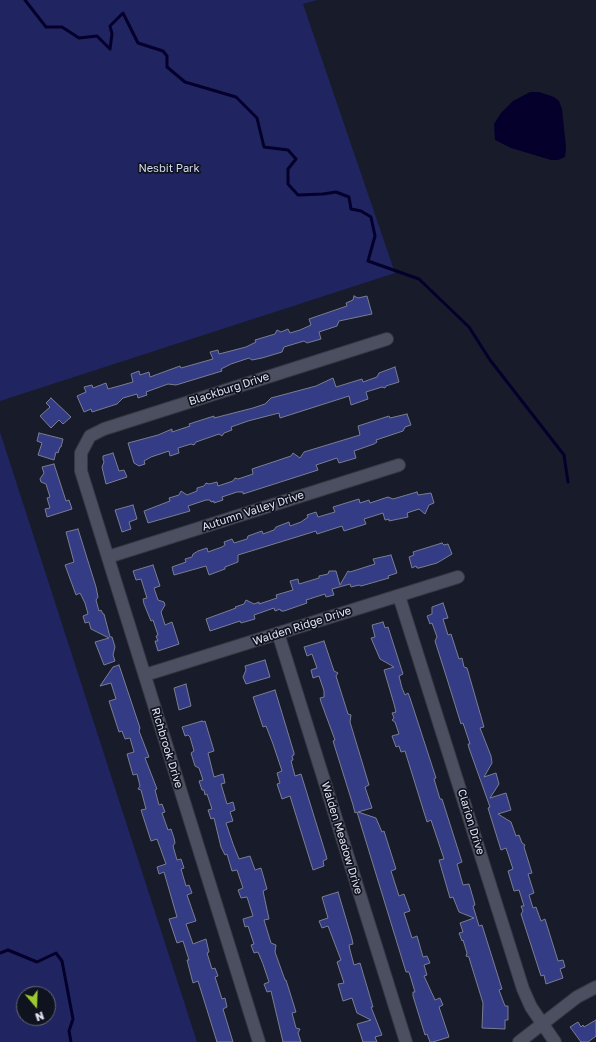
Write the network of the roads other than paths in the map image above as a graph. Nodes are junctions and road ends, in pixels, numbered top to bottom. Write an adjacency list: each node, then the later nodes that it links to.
1 (387, 339): 2 (street, Blackburg Drive)
2 (81, 452): 4 (street, Richbrook Drive)
3 (399, 465): 4 (street, Autumn Valley Drive)
4 (108, 557): 8 (street, Richbrook Drive)
5 (458, 577): 6 (street, Walden Ridge Drive)
6 (399, 596): 7 (street, Walden Ridge Drive); 10 (street, Clarion Drive)
7 (278, 633): 8 (street, Walden Ridge Drive); 12 (street, Walden Meadow Drive)
8 (145, 675): 11 (street, Richbrook Drive)
9 (596, 988): 10 (street)
10 (542, 1024): 13 (street); 14 (street, Clarion Drive)
11 (259, 1042)
12 (406, 1042)
13 (519, 1042)
14 (556, 1042)

